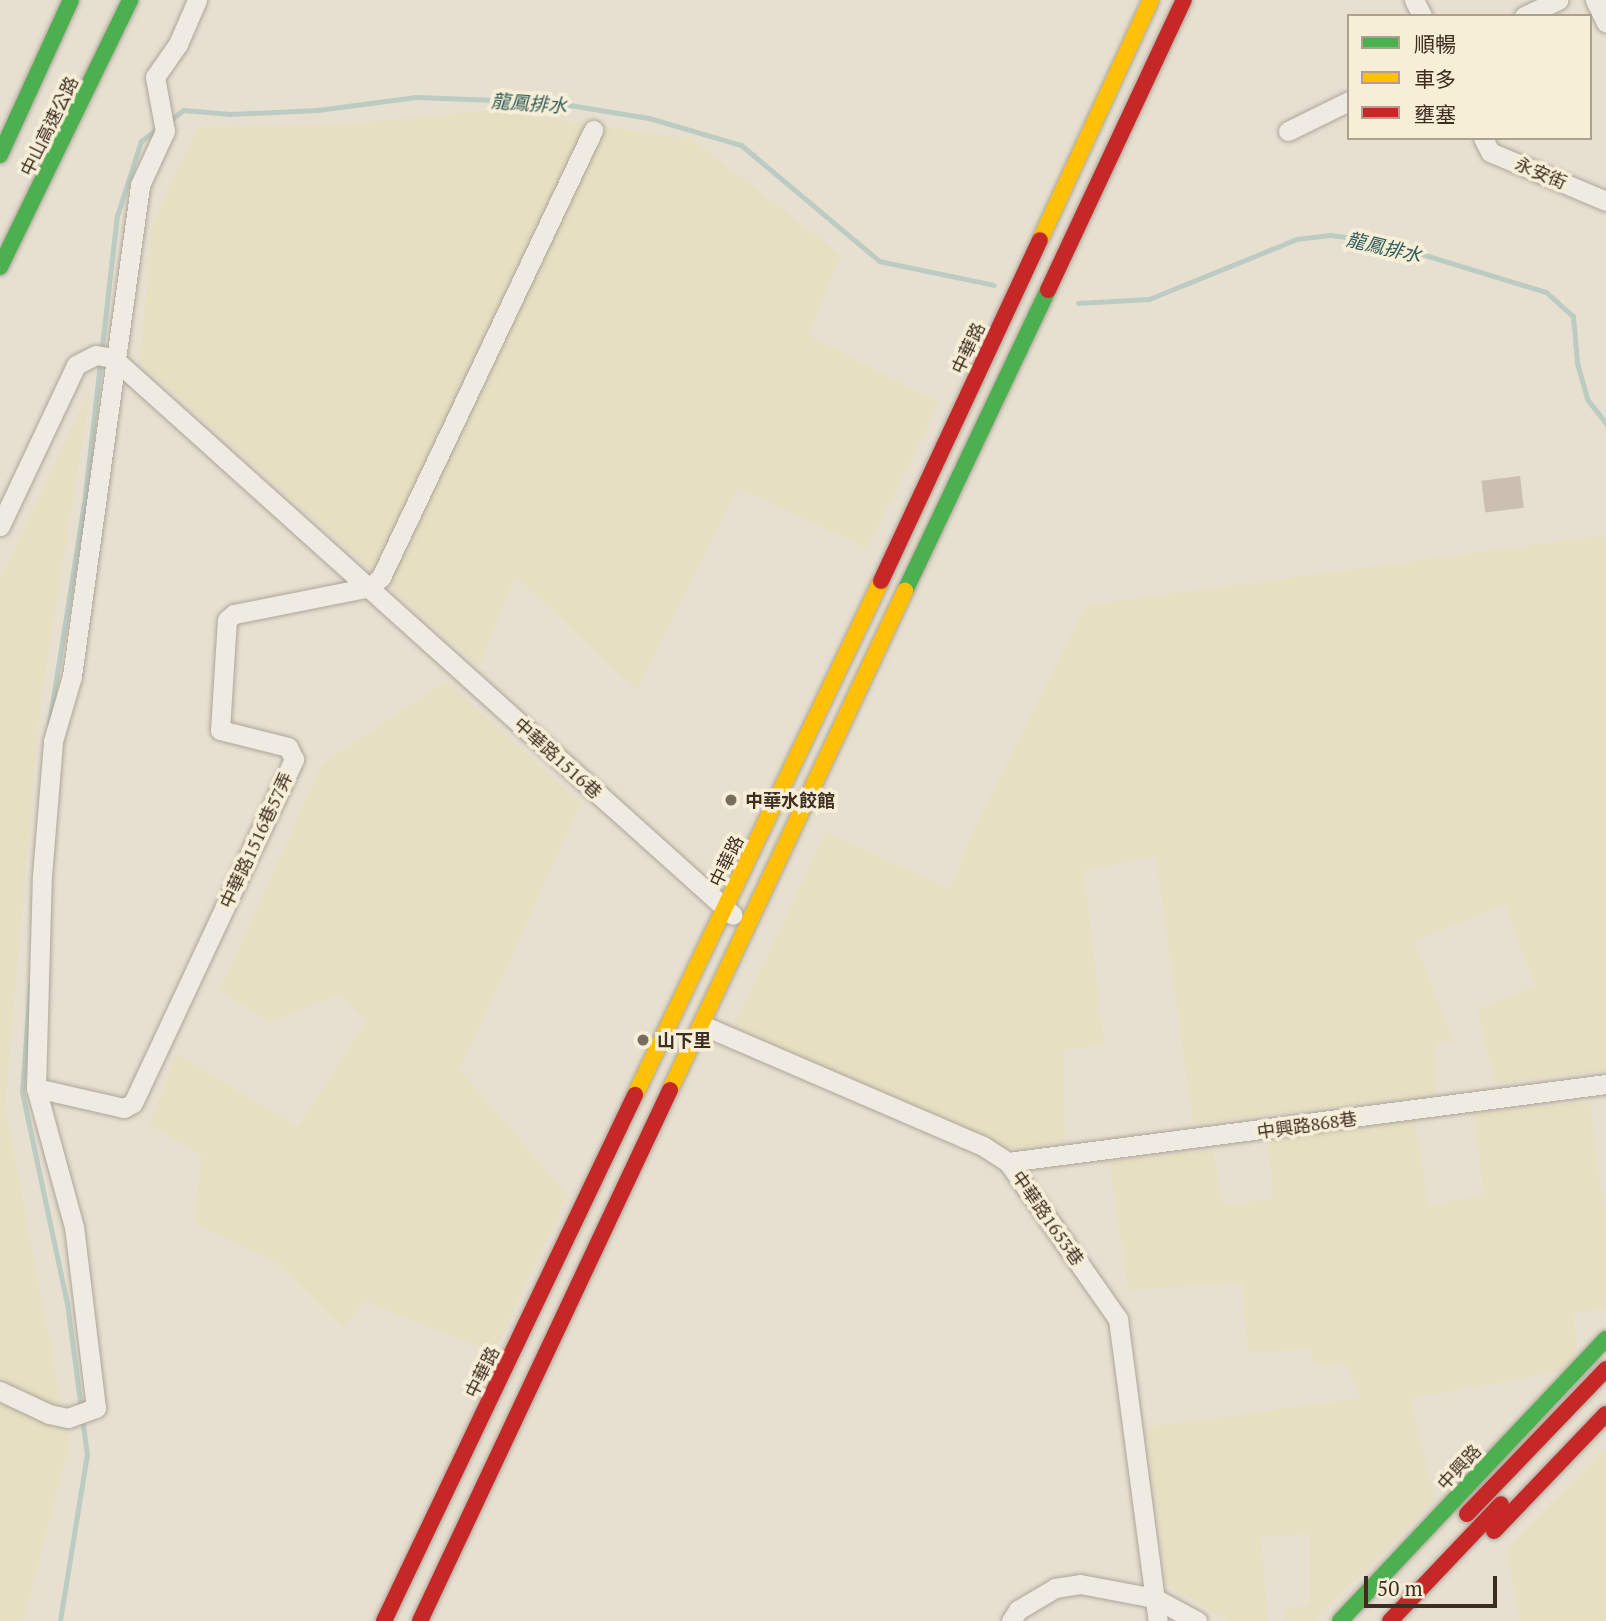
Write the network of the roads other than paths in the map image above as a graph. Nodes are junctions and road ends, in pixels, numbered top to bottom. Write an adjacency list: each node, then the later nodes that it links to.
1 (71, 0): 14 (main road, 中山高速公路)
2 (130, 0): 16 (main road, 中山高速公路)
3 (197, 0): 17 (street)
4 (1151, 0): 20 (main road, 中華路)
5 (1184, 0): 21 (main road)
6 (1558, 0): 8 (street)
7 (1595, 0): 9 (street)
8 (1528, 14)
9 (1606, 23)
10 (1347, 102): 12 (street)
11 (593, 130): 19 (street)
12 (1288, 131)
13 (1484, 140): 15 (street, 永安街)
14 (0, 155)
15 (1606, 201)
16 (0, 267)
17 (113, 358): 18 (street); 19 (street, 中華路1516巷); 25 (street)
18 (0, 526)
19 (370, 587): 20 (street, 中華路1516巷); 25 (street, 中華路1516巷57弄)
20 (724, 910): 21 (street, 中華路1516巷); 22 (main road, 中華路)
21 (750, 924): 23 (main road)
22 (676, 1013): 23 (main road); 34 (main road, 中華路)
23 (702, 1025): 26 (street, 中華路1653巷); 35 (main road)
24 (1606, 1084): 26 (street, 中興路868巷)
25 (36, 1088): 29 (street)
26 (1008, 1162): 33 (street, 中華路1653巷)
27 (1606, 1339): 39 (main road, 中興路)
28 (1606, 1369): 32 (main road)
29 (0, 1391)
30 (1606, 1394): 40 (main road)
31 (1606, 1414): 41 (main road)
32 (1423, 1561)
33 (1154, 1598): 36 (street); 37 (street, 中華路1653巷); 38 (street)
34 (384, 1621)
35 (420, 1621)
36 (1012, 1621)
37 (1158, 1621)
38 (1197, 1621)
39 (1340, 1621)
40 (1390, 1621)
41 (1408, 1621)

